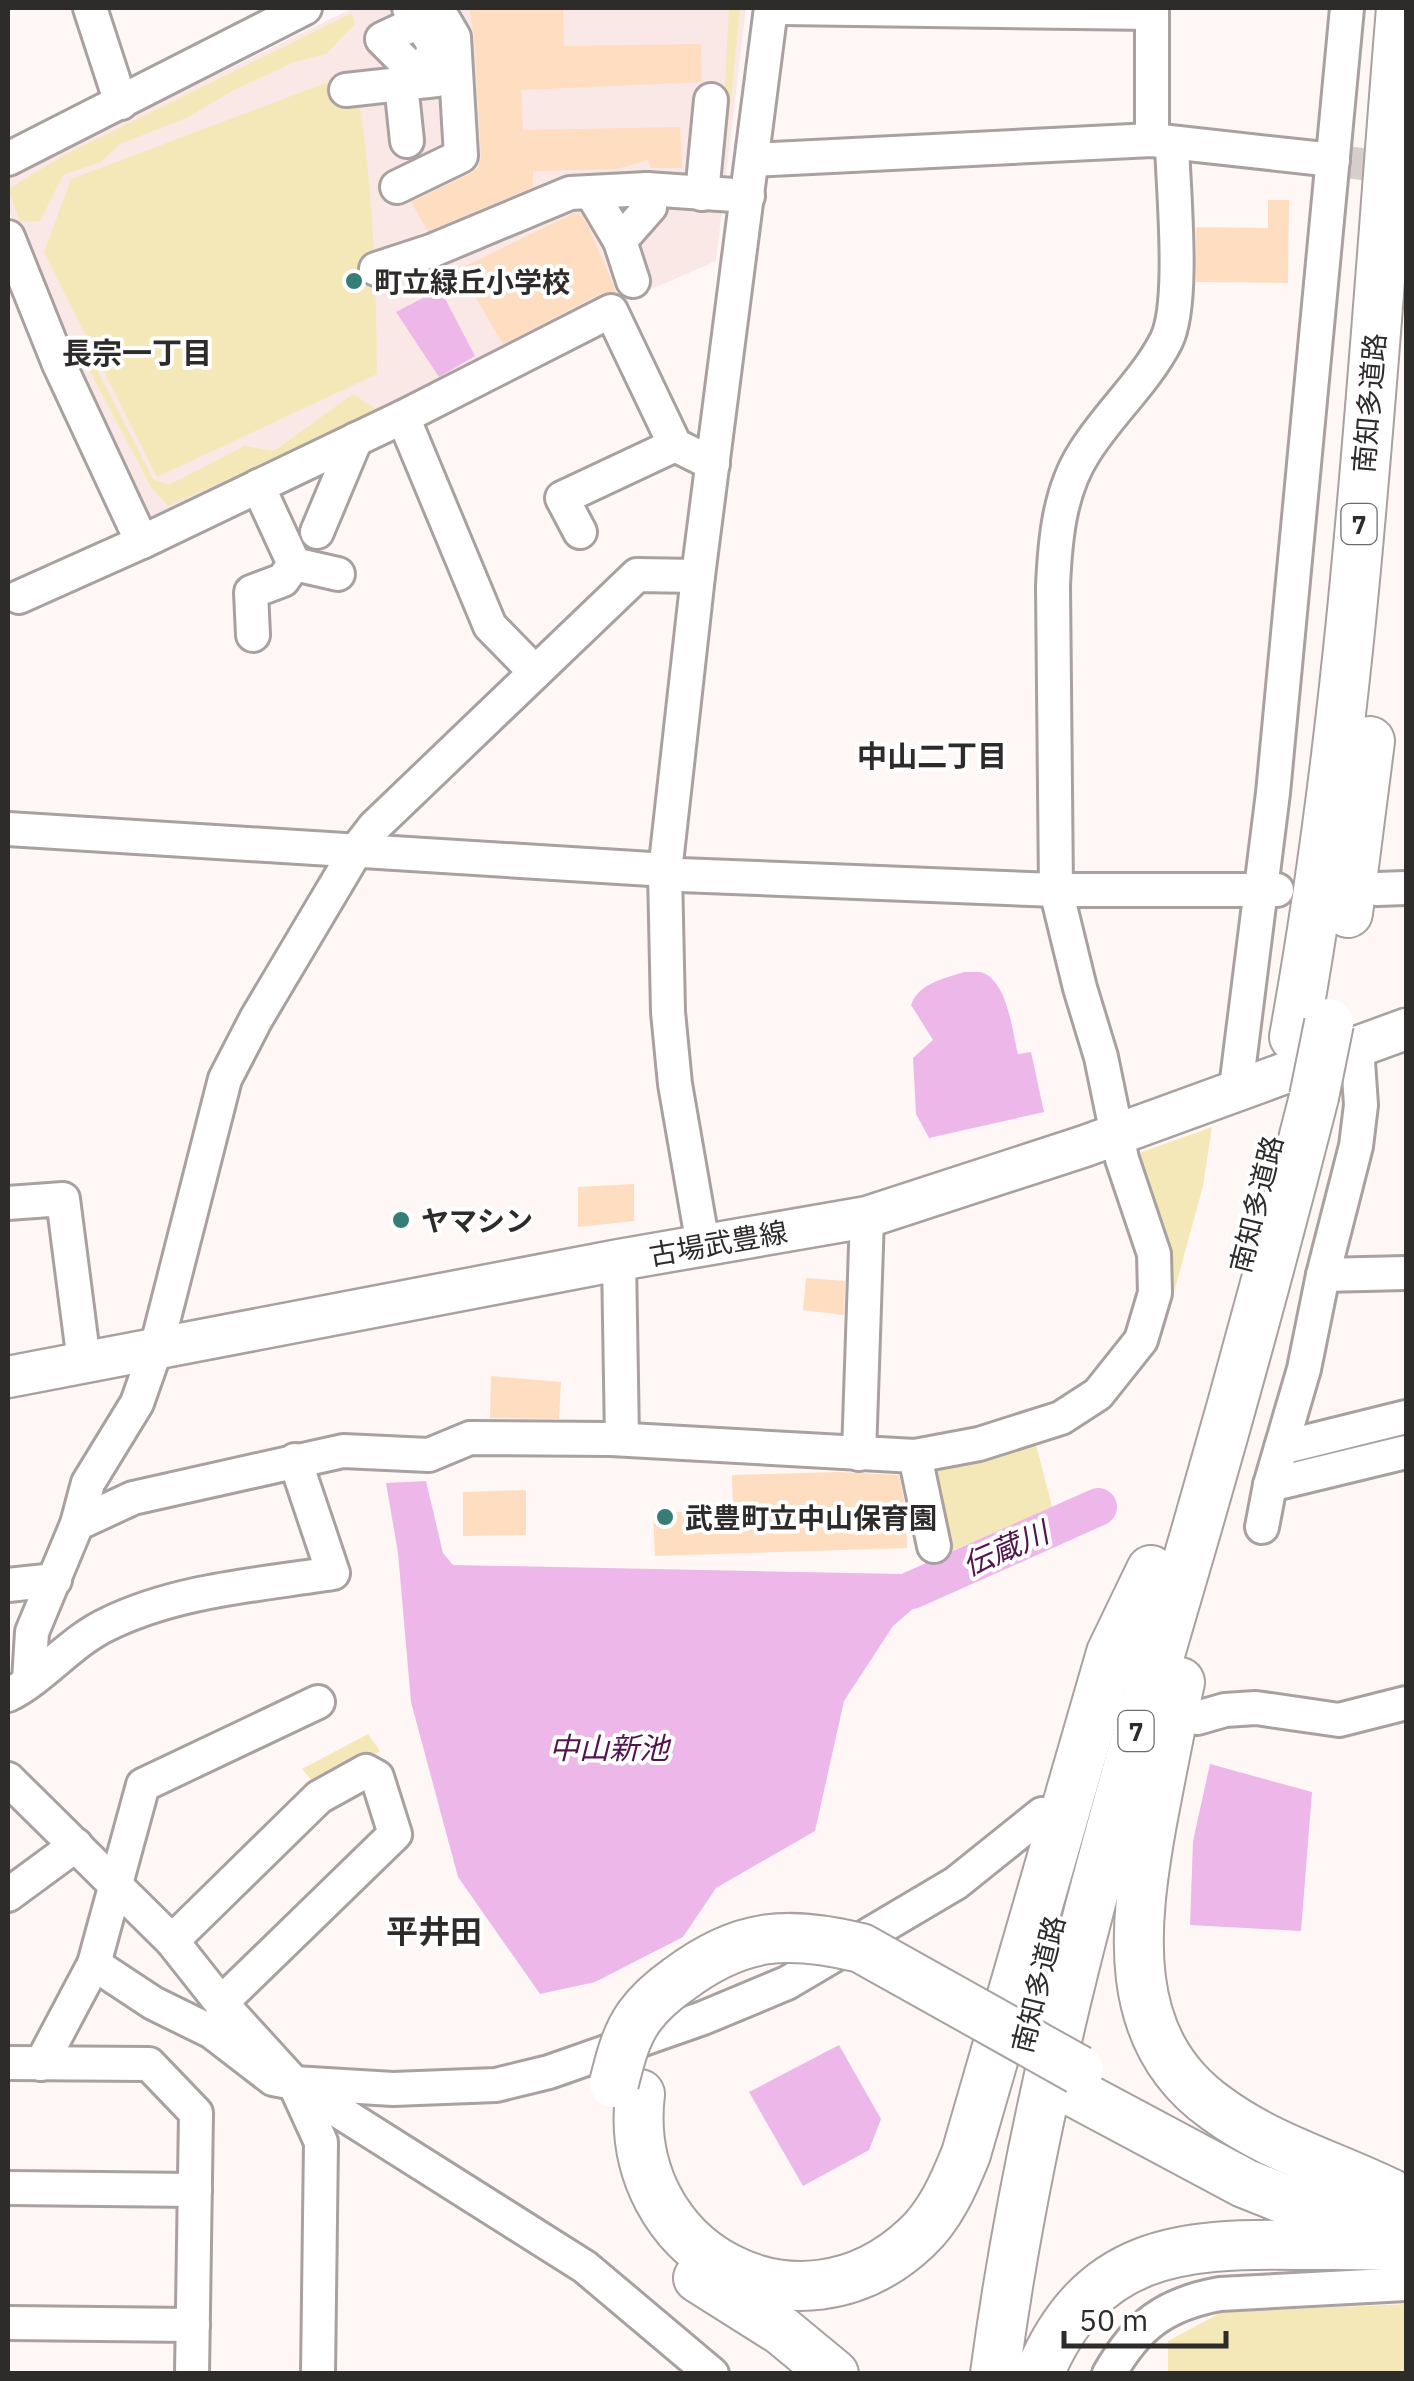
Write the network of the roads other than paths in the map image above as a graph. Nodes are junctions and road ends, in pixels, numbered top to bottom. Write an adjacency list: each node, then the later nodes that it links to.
1 (90, 8): 13 (street)
2 (304, 8): 13 (street)
3 (771, 8): 17 (street)
4 (782, 8): 8 (street)
5 (1347, 8): 18 (street)
6 (1400, 8): 49 (highway, 南知多道路 / 7)
7 (420, 10): 9 (street)
8 (1152, 10): 15 (street)
9 (456, 77): 10 (street); 19 (street)
10 (401, 84): 11 (street); 14 (street)
11 (346, 90)
12 (710, 100): 22 (street)
13 (121, 103): 16 (street)
14 (407, 141)
15 (1162, 142): 17 (street); 18 (street); 46 (street)
16 (8, 158)
17 (752, 160): 23 (street)
18 (1333, 160): 47 (street)
19 (398, 187)
20 (647, 189): 21 (street); 22 (street); 25 (street)
21 (591, 192): 25 (street); 26 (street)
22 (702, 194): 23 (street)
23 (748, 196): 32 (street)
24 (8, 237): 36 (street)
25 (620, 242): 27 (street)
26 (376, 268)
27 (633, 281)
28 (1406, 344): 49 (highway, 南知多道路 / 7)
29 (403, 417): 30 (street); 31 (street); 42 (street)
30 (356, 439): 33 (street); 34 (street)
31 (676, 444): 32 (street); 35 (street)
32 (713, 464): 39 (street)
33 (258, 486): 36 (street); 37 (street)
34 (317, 532)
35 (580, 532)
36 (142, 542): 40 (street)
37 (294, 564): 38 (street); 41 (street)
38 (338, 574)
39 (698, 576): 42 (street); 45 (street)
40 (18, 597)
41 (253, 635)
42 (535, 672): 44 (street)
43 (8, 830): 44 (street)
44 (357, 849): 45 (street); 59 (street)
45 (665, 872): 46 (street); 55 (street)
46 (1056, 890): 47 (street); 52 (street)
47 (1268, 891): 50 (street)
48 (1406, 1029): 49 (main road, 古場武豊線)
49 (1327, 1036): 50 (main road, 古場武豊線); 51 (highway, 南知多道路 / 7); 58 (street)
50 (1236, 1088): 52 (main road, 古場武豊線)
51 (1297, 1103): 60 (highway, 南知多道路 / 7); 74 (highway, 南知多道路 / 7)
52 (1116, 1134): 54 (main road, 古場武豊線); 68 (street)
53 (8, 1202): 61 (street)
54 (867, 1217): 55 (main road, 古場武豊線); 67 (street)
55 (703, 1244): 56 (main road, 古場武豊線)
56 (619, 1260): 59 (main road, 古場武豊線); 64 (street)
57 (1406, 1272): 58 (street)
58 (1323, 1274): 65 (street)
59 (156, 1349): 61 (main road, 古場武豊線); 71 (street)
60 (1248, 1350): 95 (highway); 103 (highway, 南知多道路 / 7)
61 (84, 1362): 62 (main road, 古場武豊線)
62 (8, 1377)
63 (1406, 1418): 65 (street)
64 (622, 1439): 67 (street); 69 (street)
65 (1281, 1449): 70 (street)
66 (1406, 1452): 70 (street)
67 (859, 1454): 68 (street)
68 (915, 1456): 73 (street)
69 (295, 1460): 71 (street); 77 (street)
70 (1270, 1484): 72 (street)
71 (77, 1524): 75 (street)
72 (1262, 1527)
73 (934, 1546)
74 (1151, 1570): 92 (highway); 102 (highway, 南知多道路 / 7)
75 (54, 1580): 76 (street); 77 (street)
76 (8, 1585)
77 (18, 1688)
78 (318, 1702): 84 (street)
79 (1405, 1709): 80 (street)
80 (1197, 1718)
81 (8, 1780): 83 (street)
82 (1042, 1814): 91 (street)
83 (76, 1845): 84 (street); 85 (street)
84 (117, 1886): 86 (street); 87 (street)
85 (8, 1895)
86 (172, 1941): 88 (street); 88 (street)
87 (94, 1964): 90 (street); 91 (street)
88 (221, 2004): 91 (street)
89 (8, 2063): 90 (street)
90 (40, 2064): 94 (street)
91 (294, 2084): 99 (street); 100 (street)
92 (627, 2088): 95 (highway); 101 (highway)
93 (8, 2188): 94 (street)
94 (195, 2190): 97 (street)
95 (1406, 2239): 104 (highway); 105 (street)
96 (8, 2323): 97 (street)
97 (193, 2326): 98 (street)
98 (192, 2374)
99 (318, 2374)
100 (712, 2374)
101 (834, 2374)
102 (962, 2374)
103 (995, 2374)
104 (1038, 2374)
105 (1109, 2374)

